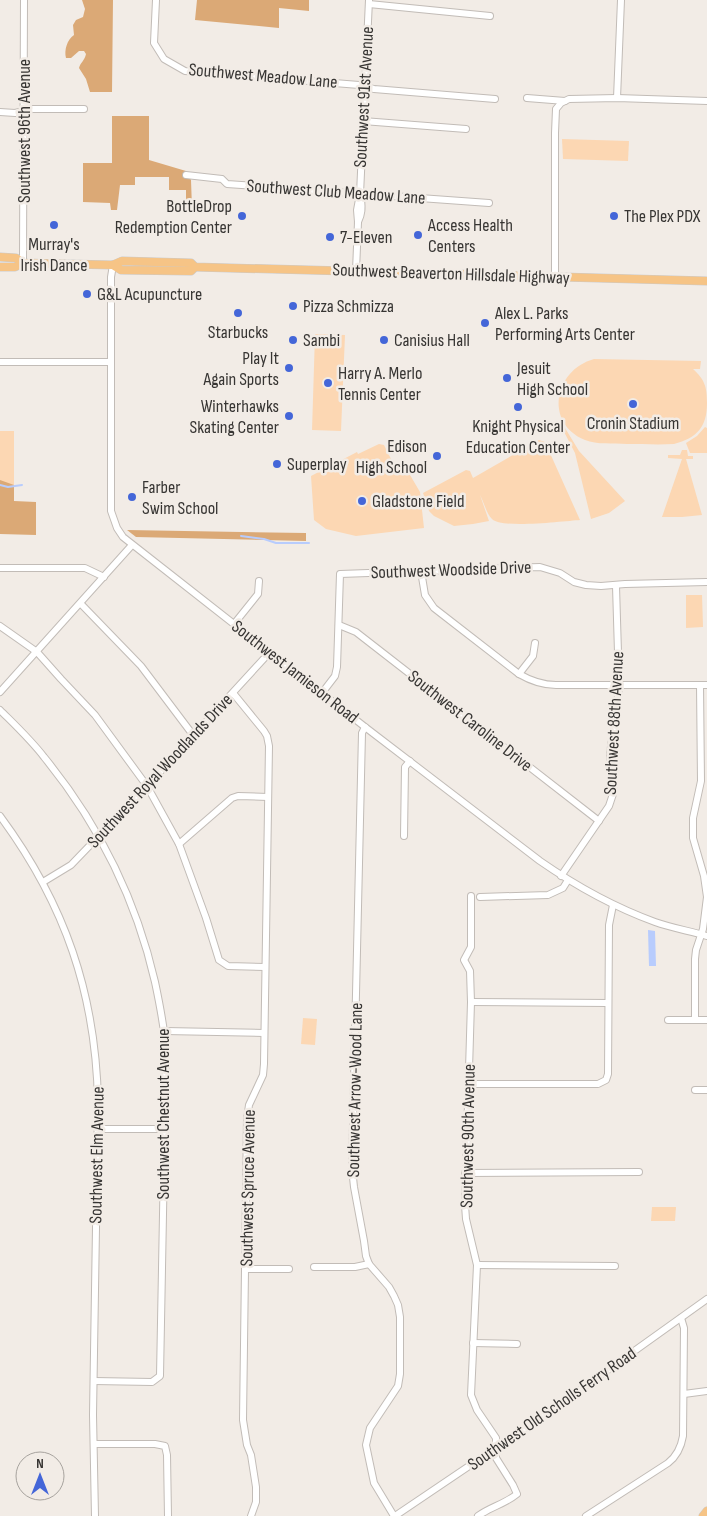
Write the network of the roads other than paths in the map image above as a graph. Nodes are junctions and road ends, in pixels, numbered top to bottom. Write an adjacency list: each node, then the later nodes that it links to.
1 (24, 0): 13 (street, Southwest 96th Avenue)
2 (156, 0): 6 (street, Southwest Meadow Lane)
3 (621, 0): 8 (street)
4 (369, 2): 5 (street); 6 (street, Southwest 91st Avenue)
5 (490, 16)
6 (365, 87): 9 (street, Southwest Meadow Lane); 15 (street, Southwest 91st Avenue)
7 (527, 98): 10 (street)
8 (617, 98): 10 (street); 11 (street)
9 (495, 100)
10 (564, 101): 25 (street)
11 (707, 101)
12 (84, 109): 13 (street)
13 (23, 111): 14 (street); 21 (street, Southwest 96th Avenue)
14 (0, 112)
15 (363, 121): 16 (street); 18 (street, Southwest 91st Avenue)
16 (466, 130)
17 (186, 175): 18 (street, Southwest Club Meadow Lane)
18 (360, 194): 19 (street, Southwest Club Meadow Lane); 24 (street, Southwest 91st Avenue)
19 (489, 203)
20 (0, 257): 21 (main road, Southwest Beaverton Hillsdale Highway)
21 (23, 262): 22 (main road, Southwest Beaverton Hillsdale Highway); 23 (main road, Southwest Beaverton Hillsdale Highway)
22 (113, 265): 24 (main road, Southwest Beaverton Hillsdale Highway); 28 (street, Southwest Jamieson Road)
23 (0, 267)
24 (356, 271): 25 (main road, Southwest Beaverton Hillsdale Highway)
25 (555, 277): 26 (main road, Southwest Beaverton Hillsdale Highway)
26 (707, 281)
27 (0, 362): 28 (street)
28 (111, 362): 29 (street, Southwest Jamieson Road)
29 (132, 545): 32 (street); 37 (street, Southwest Jamieson Road)
30 (0, 568): 32 (street)
31 (422, 571): 35 (street, Southwest Woodside Drive); 38 (street, Southwest Woodside Drive); 43 (street)
32 (104, 577): 36 (street)
33 (259, 581): 37 (street)
34 (707, 582): 35 (street, Southwest Woodside Drive)
35 (616, 586): 45 (street, Southwest 88th Avenue)
36 (81, 604): 41 (street); 51 (street)
37 (234, 624): 42 (street, Southwest Jamieson Road)
38 (338, 625): 48 (street); 56 (street, Southwest Caroline Drive)
39 (0, 626): 41 (street)
40 (535, 643): 43 (street)
41 (37, 652): 46 (street); 53 (street)
42 (270, 652): 47 (street, Southwest Royal Woodlands Drive); 48 (street, Southwest Jamieson Road)
43 (519, 674): 45 (street)
44 (704, 685): 45 (street); 65 (street)
45 (619, 686): 56 (street, Southwest 88th Avenue)
46 (0, 692)
47 (233, 693): 51 (street, Southwest Royal Woodlands Drive); 54 (street, Southwest Spruce Avenue)
48 (322, 693): 50 (street, Southwest Jamieson Road)
49 (0, 710): 57 (street, Southwest Chestnut Avenue)
50 (365, 727): 52 (street, Southwest Jamieson Road); 83 (street, Southwest Arrow-Wood Lane)
51 (193, 736): 53 (street, Southwest Royal Woodlands Drive)
52 (410, 761): 58 (street); 60 (street, Southwest Jamieson Road)
53 (147, 786): 57 (street, Southwest Royal Woodlands Drive); 59 (street)
54 (268, 797): 59 (street); 68 (street, Southwest Spruce Avenue)
55 (0, 816): 62 (street, Southwest Elm Avenue)
56 (599, 821): 60 (street, Southwest 88th Avenue)
57 (99, 836): 62 (street, Southwest Royal Woodlands Drive); 74 (street, Southwest Chestnut Avenue)
58 (404, 836)
59 (179, 844): 68 (street)
60 (561, 876): 61 (street, Southwest Jamieson Road)
61 (568, 880): 64 (street); 66 (street, Southwest Jamieson Road)
62 (43, 882): 79 (street, Southwest Elm Avenue)
63 (471, 896): 69 (street, Southwest 90th Avenue)
64 (480, 897)
65 (707, 897): 67 (street)
66 (614, 905): 67 (street, Southwest Jamieson Road); 70 (street)
67 (704, 935): 72 (street)
68 (265, 966): 75 (street, Southwest Spruce Avenue)
69 (471, 1002): 70 (street); 76 (street, Southwest 90th Avenue)
70 (608, 1003): 76 (street)
71 (668, 1020): 72 (street)
72 (695, 1020): 73 (street)
73 (707, 1020)
74 (165, 1032): 75 (street); 80 (street, Southwest Chestnut Avenue)
75 (264, 1033): 87 (street, Southwest Spruce Avenue)
76 (468, 1084): 82 (street, Southwest 90th Avenue)
77 (695, 1090): 78 (street)
78 (707, 1090)
79 (98, 1129): 80 (street); 93 (street, Southwest Elm Avenue)
80 (165, 1129): 93 (street, Southwest Chestnut Avenue)
81 (639, 1172): 82 (street)
82 (465, 1173): 84 (street, Southwest 90th Avenue)
83 (369, 1264): 86 (street); 102 (street, Southwest Arrow-Wood Lane)
84 (477, 1265): 85 (street); 91 (street, Southwest 90th Avenue)
85 (615, 1266)
86 (314, 1267)
87 (246, 1269): 88 (street); 101 (street, Southwest Spruce Avenue)
88 (289, 1269)
89 (707, 1299): 90 (street, Southwest Old Scholls Ferry Road)
90 (681, 1318): 95 (street); 97 (street, Southwest Old Scholls Ferry Road)
91 (473, 1343): 92 (street); 97 (street, Southwest 90th Avenue)
92 (517, 1344)
93 (94, 1381): 96 (street, Southwest Elm Avenue)
94 (707, 1390): 95 (street)
95 (684, 1394): 104 (street)
96 (94, 1444): 99 (street, Southwest Elm Avenue); 100 (street)
97 (496, 1448): 102 (street, Southwest Old Scholls Ferry Road); 103 (street, Southwest 90th Avenue)
98 (707, 1511): 105 (main road)
99 (95, 1516)
100 (168, 1516)
101 (251, 1516)
102 (394, 1516)
103 (478, 1516)
104 (586, 1516)
105 (703, 1516)

